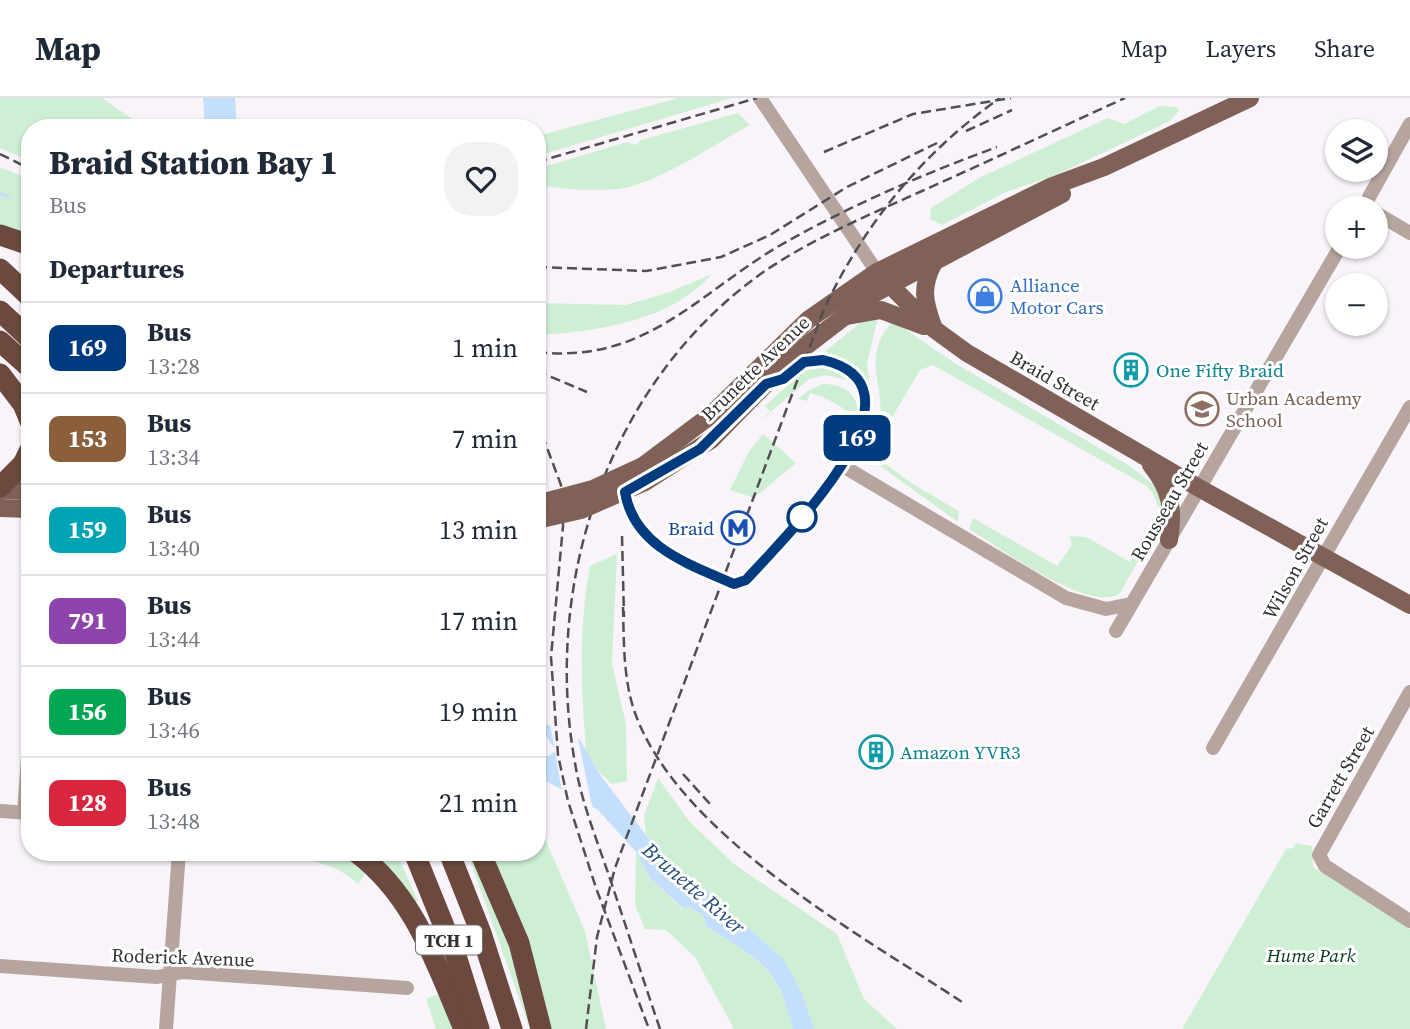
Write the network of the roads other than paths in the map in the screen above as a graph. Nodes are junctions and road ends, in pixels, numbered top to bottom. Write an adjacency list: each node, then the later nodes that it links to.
1 (760, 98): 13 (street, Braid Street)
2 (1250, 98): 4 (main road, Brunette Avenue)
3 (1410, 124): 5 (street)
4 (1104, 167): 11 (main road, Brunette Avenue); 13 (main road, Brunette Avenue)
5 (1374, 196)
6 (1388, 221): 7 (street)
7 (1410, 233)
8 (0, 235): 9 (highway)
9 (21, 242)
10 (1333, 259): 29 (street, Rousseau Street)
11 (933, 264): 14 (main road, Brunette Avenue); 18 (main road)
12 (0, 269): 15 (highway)
13 (877, 272): 14 (main road, Braid Street); 28 (main road, Brunette Avenue)
14 (890, 286): 17 (main road, Brunette Avenue); 18 (main road, Braid Street)
15 (21, 289)
16 (0, 311): 19 (highway)
17 (838, 318): 18 (main road); 28 (main road, Brunette Avenue)
18 (934, 329): 25 (main road, Braid Street)
19 (21, 331)
20 (0, 341): 21 (highway)
21 (21, 360)
22 (0, 374): 23 (highway)
23 (21, 401)
24 (1410, 407): 37 (street, Wilson Street)
25 (1145, 457): 29 (main road, Braid Street); 36 (main road)
26 (844, 461): 38 (street)
27 (21, 466): 30 (highway)
28 (644, 474): 32 (main road, Brunette Avenue, bridge); 35 (main road, Brunette Avenue, bridge)
29 (1199, 488): 36 (street, Rousseau Street); 37 (main road, Braid Street)
30 (0, 489): 31 (main road)
31 (21, 490)
32 (546, 502)
33 (0, 508): 34 (main road)
34 (21, 509)
35 (546, 518)
36 (1169, 540): 38 (street, Rousseau Street)
37 (1324, 556): 39 (main road, Braid Street); 42 (street, Wilson Street)
38 (1131, 604): 40 (street, Rousseau Street)
39 (1410, 605)
40 (1116, 631)
41 (1410, 692): 50 (street, Garrett Street)
42 (1213, 748)
43 (0, 811): 44 (street)
44 (21, 813)
45 (178, 861): 52 (street)
46 (366, 861): 55 (highway)
47 (418, 861): 56 (highway, TCH 1)
48 (453, 861): 57 (highway, TCH 1)
49 (484, 861): 58 (highway)
50 (1410, 921)
51 (0, 966): 52 (street, Roderick Avenue)
52 (169, 974): 53 (street, Roderick Avenue); 54 (street)
53 (407, 988)
54 (166, 1029)
55 (464, 1029)
56 (479, 1029)
57 (512, 1029)
58 (541, 1029)

